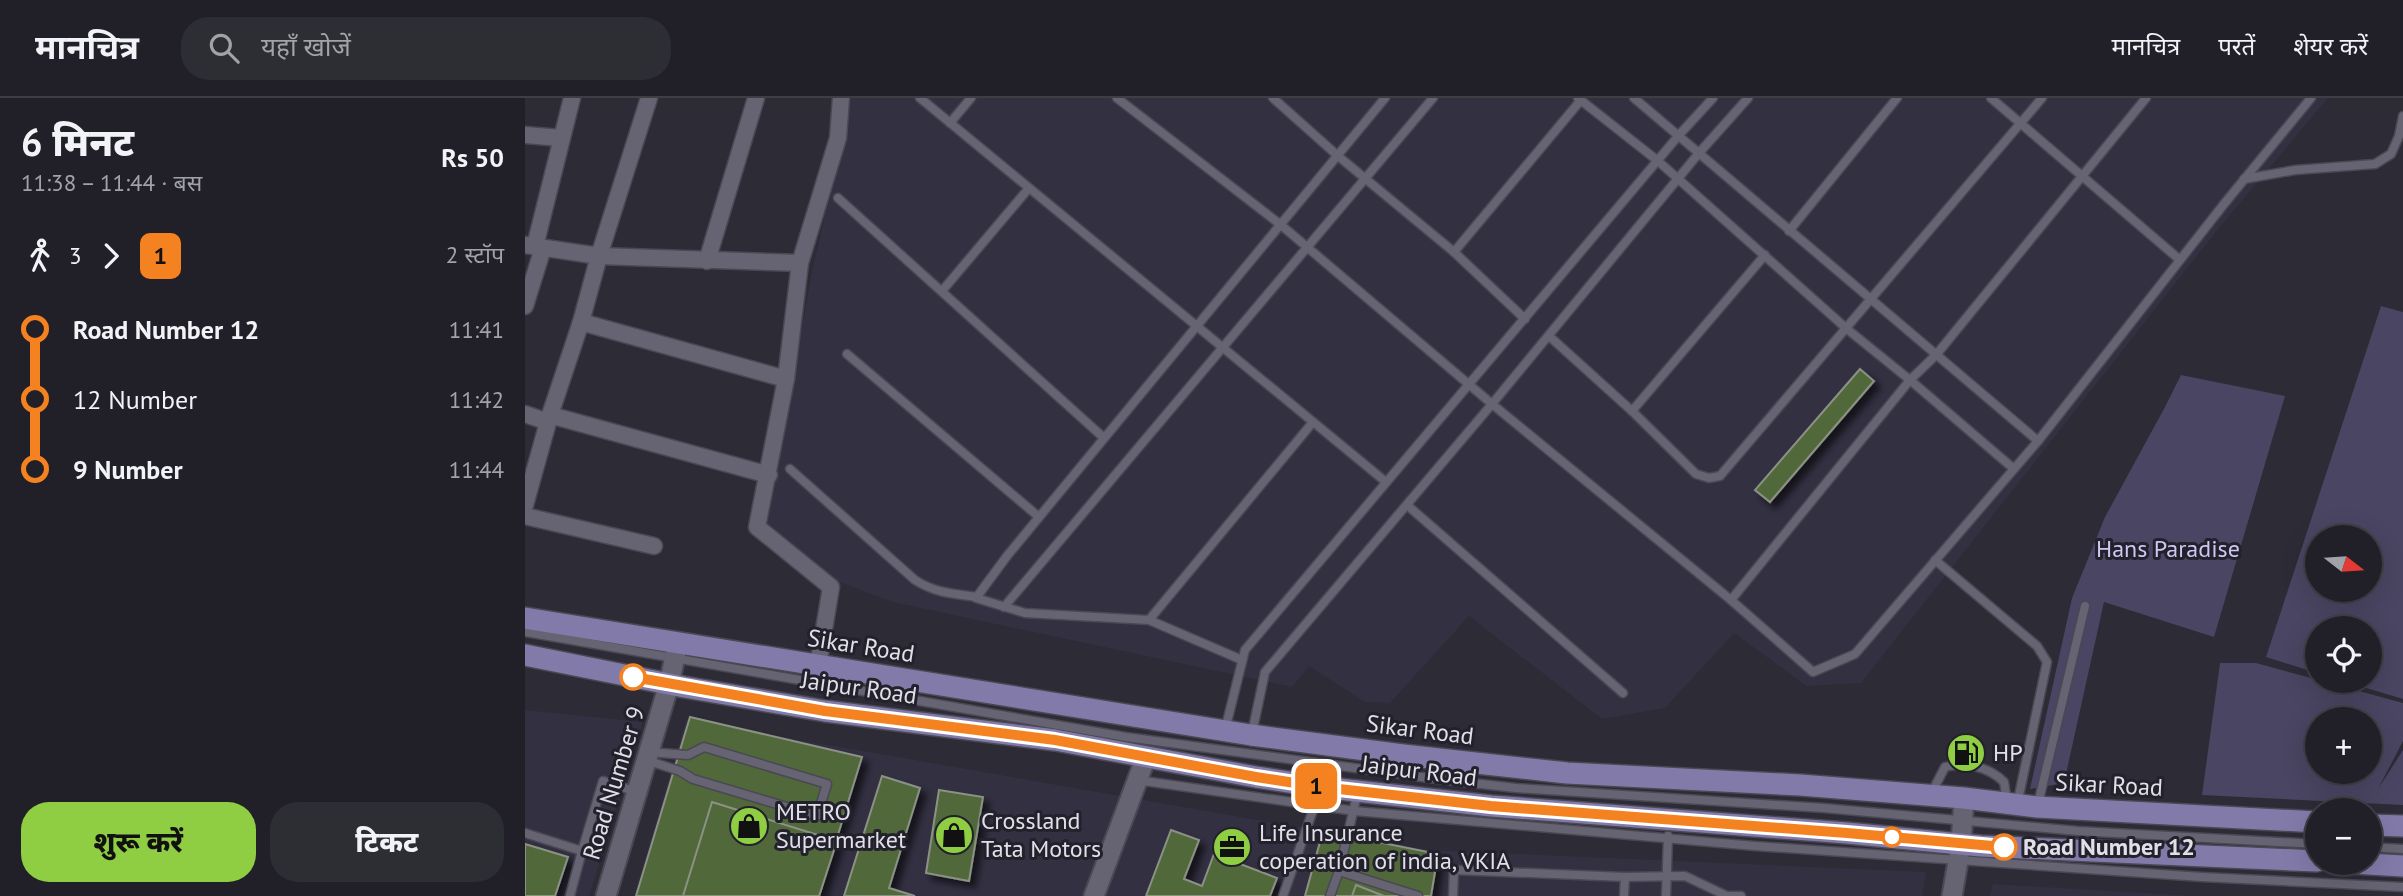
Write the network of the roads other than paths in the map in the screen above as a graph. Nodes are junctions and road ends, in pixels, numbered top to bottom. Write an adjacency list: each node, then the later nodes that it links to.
1 (572, 98): 25 (street)
2 (649, 98): 41 (street)
3 (757, 98): 43 (street)
4 (841, 98): 44 (street)
5 (920, 98): 21 (lane)
6 (971, 98): 21 (lane)
7 (1117, 98): 35 (lane)
8 (1273, 98): 27 (lane)
9 (1385, 98): 27 (lane)
10 (1433, 98): 30 (lane)
11 (1634, 98): 24 (lane)
12 (1713, 98): 24 (lane)
13 (1748, 98): 26 (lane)
14 (1897, 98): 36 (lane)
15 (1991, 98): 22 (lane)
16 (2042, 98): 22 (lane)
17 (2146, 98): 29 (lane)
18 (2311, 98): 32 (lane)
19 (1579, 99): 28 (lane); 39 (lane)
20 (2403, 116): 32 (lane)
21 (950, 123): 33 (lane)
22 (2020, 123): 29 (lane); 46 (lane)
23 (525, 135): 25 (street)
24 (1679, 135): 26 (lane); 28 (lane)
25 (561, 138): 37 (street)
26 (1699, 153): 31 (lane); 36 (lane)
27 (1338, 156): 30 (lane); 35 (lane)
28 (1658, 161): 31 (lane); 48 (lane)
29 (2082, 176): 42 (lane); 55 (lane)
30 (1365, 179): 38 (lane); 39 (lane)
31 (1678, 179): 40 (lane); 52 (lane)
32 (2244, 179): 42 (lane)
33 (1029, 188): 45 (lane); 50 (lane)
34 (838, 198): 45 (lane)
35 (1281, 225): 38 (lane); 50 (lane)
36 (1789, 231): 46 (lane)
37 (534, 246): 41 (street); 47 (street)
38 (1308, 247): 53 (lane); 58 (lane)
39 (1454, 252): 48 (lane)
40 (1765, 255): 51 (lane); 60 (lane)
41 (599, 256): 43 (street); 49 (street)
42 (2180, 260): 65 (lane)
43 (707, 261): 44 (street)
44 (800, 263): 56 (street)
45 (942, 290): 64 (lane)
46 (1870, 298): 51 (lane); 55 (lane)
47 (525, 306)
48 (1525, 319): 58 (lane)
49 (581, 322): 56 (street); 62 (street)
50 (1197, 326): 53 (lane); 64 (lane)
51 (1847, 329): 57 (lane); 60 (lane)
52 (1549, 336): 59 (lane); 60 (lane)
53 (1223, 347): 63 (lane); 79 (lane)
54 (847, 354): 73 (lane)
55 (1936, 355): 57 (lane); 65 (lane)
56 (786, 379): 68 (street)
57 (1910, 380): 67 (lane); 77 (lane)
58 (1469, 384): 59 (lane); 69 (lane)
59 (1492, 404): 71 (lane); 77 (lane)
60 (1632, 411)
61 (525, 414): 62 (street)
62 (549, 418): 68 (street); 70 (street)
63 (1313, 422): 69 (lane); 81 (lane)
64 (1104, 438): 73 (lane)
65 (2038, 441): 67 (lane)
66 (790, 469): 76 (lane)
67 (2014, 469): 75 (lane)
68 (769, 475): 86 (street)
69 (1386, 482): 85 (lane)
70 (525, 505)
71 (1407, 505): 88 (lane); 90 (lane)
72 (525, 516): 74 (street)
73 (1039, 517): 76 (lane)
74 (654, 546)
75 (1935, 561): 77 (lane); 99 (lane)
76 (977, 597): 79 (lane)
77 (1731, 600)
78 (2085, 606): 99 (lane)
79 (1004, 607): 81 (lane)
80 (525, 618): 83 (main road, Sikar Road)
81 (1149, 620): 85 (lane)
82 (525, 632): 83 (lane)
83 (676, 651): 86 (main road, Sikar Road); 87 (street, Road Number 9); 101 (lane)
84 (525, 655): 87 (main road, Jaipur Road)
85 (1242, 660): 89 (lane)
86 (818, 666): 89 (main road, Sikar Road)
87 (669, 684): 91 (street, Road Number 9); 92 (main road, Jaipur Road)
88 (1623, 693)
89 (1225, 730): 90 (main road, Sikar Road)
90 (1251, 736): 95 (main road, Sikar Road)
91 (647, 756): 91 (lane); 94 (street, Road Number 9)
92 (1146, 757): 93 (street); 96 (main road, Jaipur Road)
93 (1137, 780): 96 (lane); 120 (street)
94 (636, 792): 109 (lane); 119 (street, Road Number 9)
95 (1930, 795): 97 (main road, Sikar Road); 99 (lane)
96 (1318, 797): 98 (main road, Jaipur Road); 121 (lane)
97 (1964, 798): 99 (main road, Sikar Road); 101 (street)
98 (1357, 801): 104 (main road, Jaipur Road); 114 (lane)
99 (2020, 805): 100 (main road, Sikar Road)
100 (2305, 821)
101 (1962, 822): 106 (lane); 110 (street)
102 (2382, 825): 103 (main road)
103 (2403, 826)
104 (1668, 829): 110 (main road, Jaipur Road); 115 (lane)
105 (525, 833): 109 (lane)
106 (2305, 843)
107 (2382, 848): 108 (lane)
108 (2403, 849)
109 (582, 851): 118 (lane)
110 (1960, 853): 111 (main road, Jaipur Road); 117 (lane); 128 (street)
111 (2305, 861)
112 (2382, 865): 113 (main road)
113 (2403, 866)
114 (1339, 871): 122 (lane); 123 (lane)
115 (1667, 875): 116 (lane); 126 (lane); 127 (lane)
116 (1625, 877): 124 (lane); 125 (lane)
117 (2403, 887)
118 (570, 896)
119 (606, 896)
120 (1094, 896)
121 (1283, 896)
122 (1330, 896)
123 (1418, 896)
124 (1453, 896)
125 (1624, 896)
126 (1666, 896)
127 (1741, 896)
128 (1952, 896)

